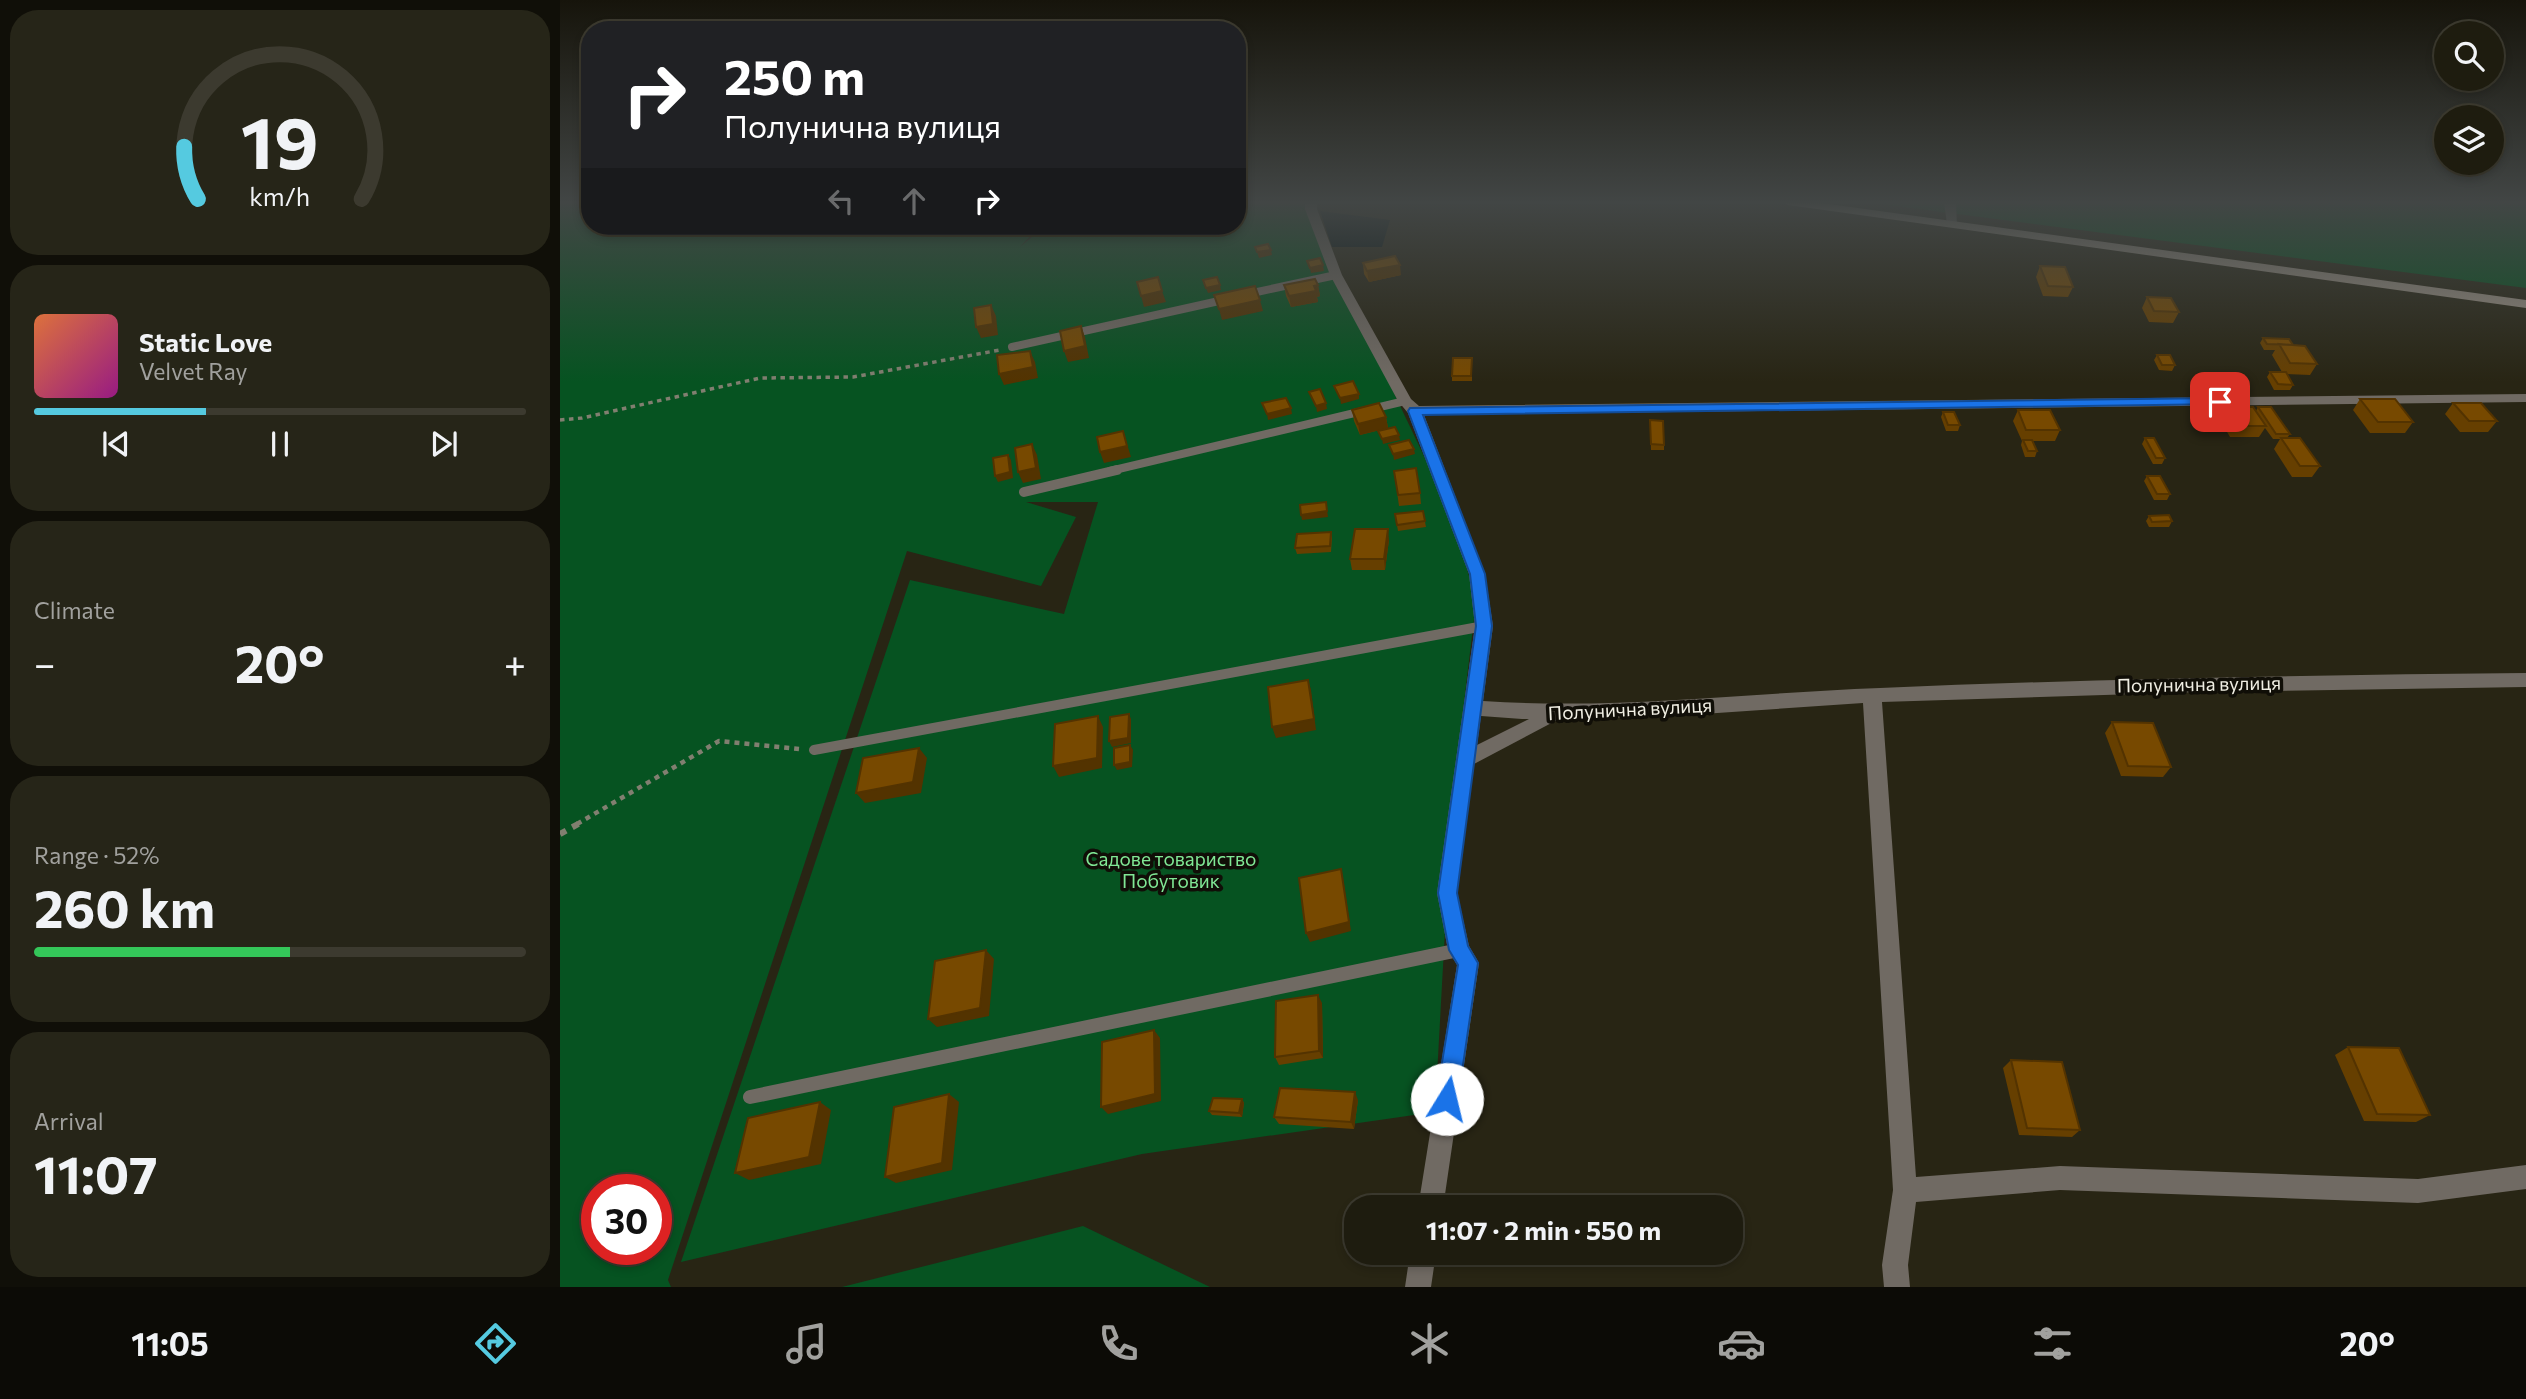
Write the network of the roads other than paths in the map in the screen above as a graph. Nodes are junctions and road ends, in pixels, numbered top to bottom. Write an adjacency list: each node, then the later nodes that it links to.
1 (1331, 262): 3 (street)
2 (2226, 262): 4 (main road)
3 (1336, 275): 5 (lane); 7 (street)
4 (2526, 304)
5 (1012, 347)
6 (2526, 398): 7 (street)
7 (1410, 406): 8 (lane); 9 (street)
8 (1024, 492)
9 (1484, 626): 12 (street); 14 (lane)
10 (2526, 680): 11 (street, Полунична вулиця)
11 (1872, 695): 13 (street, Полунична вулиця); 19 (street)
12 (1472, 708): 13 (street, Полунична вулиця); 15 (street)
13 (1557, 713): 15 (street)
14 (814, 750)
15 (1465, 760): 16 (street)
16 (1459, 950): 17 (lane); 20 (street)
17 (750, 1097)
18 (2526, 1177): 19 (street)
19 (1905, 1190): 23 (street)
20 (1432, 1195)
21 (1421, 1265): 22 (street)
22 (1418, 1287)
23 (1898, 1287)

